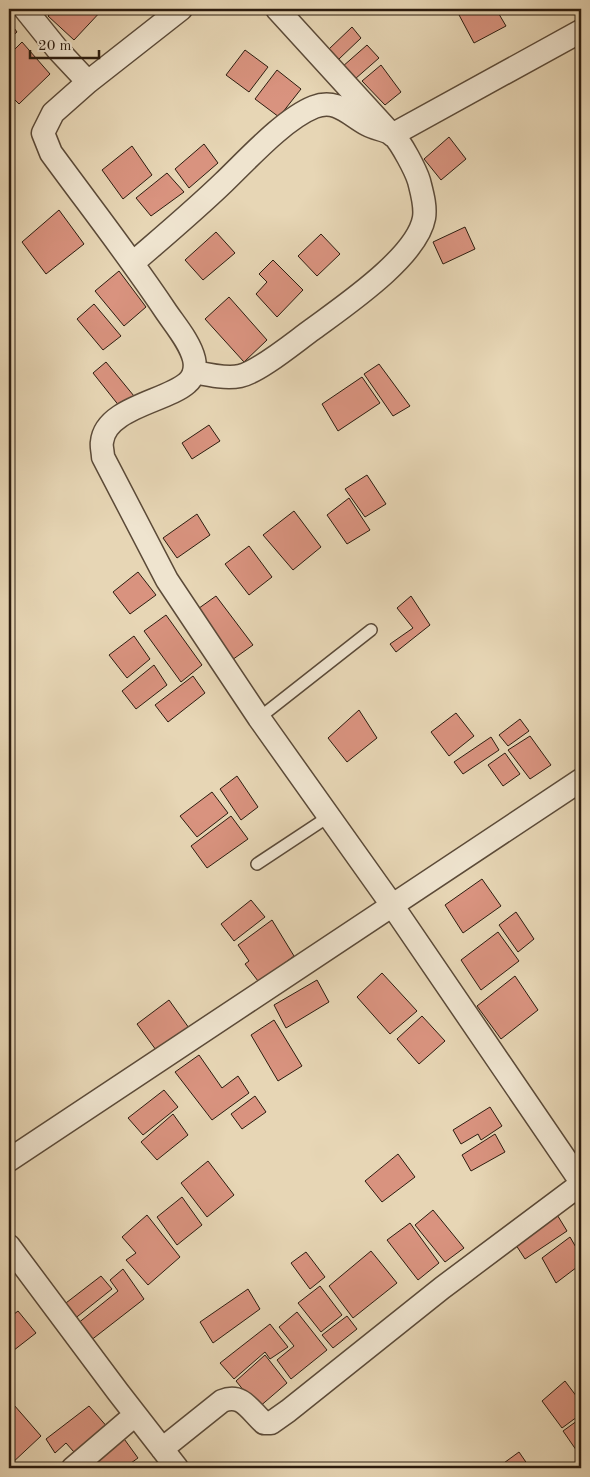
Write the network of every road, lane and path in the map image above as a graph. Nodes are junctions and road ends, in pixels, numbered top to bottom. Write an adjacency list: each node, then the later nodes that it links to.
1 (25, 9): 5 (street)
2 (181, 9): 5 (street)
3 (277, 9): 6 (street)
4 (581, 31): 6 (street)
5 (88, 82): 7 (street)
6 (392, 135): 7 (street); 8 (street)
7 (134, 262): 8 (street)
8 (195, 372): 10 (street)
9 (371, 630): 10 (lane)
10 (259, 718): 12 (street)
11 (581, 780): 14 (street)
12 (328, 816): 13 (lane); 14 (street)
13 (257, 864)
14 (392, 905): 15 (street); 16 (street)
15 (9, 1160)
16 (581, 1183): 19 (street)
17 (12, 1258): 18 (street)
18 (135, 1415): 19 (street); 20 (street)
19 (162, 1449): 21 (street)
20 (73, 1468)
21 (177, 1468)

